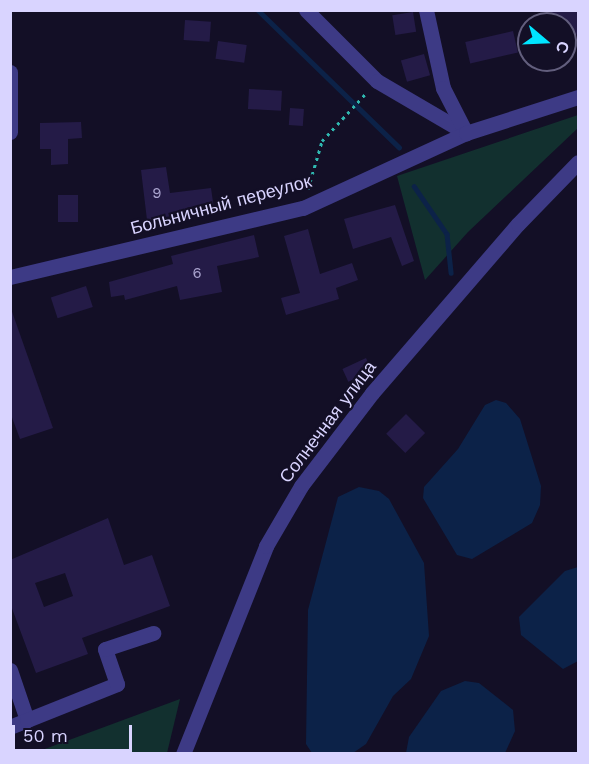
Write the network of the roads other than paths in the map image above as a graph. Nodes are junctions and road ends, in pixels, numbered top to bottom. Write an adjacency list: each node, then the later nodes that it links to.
1 (306, 10): 6 (street)
2 (426, 10): 6 (street)
3 (10, 72): 5 (street)
4 (579, 97): 6 (street)
5 (12, 132)
6 (466, 134): 8 (street, Больничный переулок)
7 (579, 162): 13 (street, Солнечная улица)
8 (17, 276)
9 (153, 633): 11 (street)
10 (10, 670): 11 (street)
11 (27, 720): 12 (street)
12 (10, 727)
13 (183, 753)

